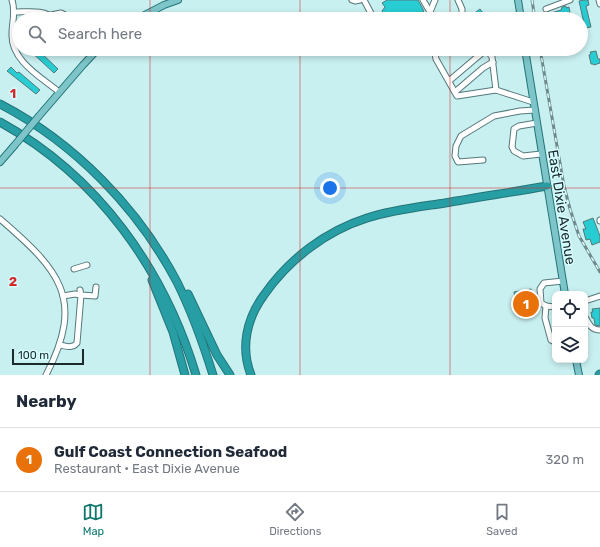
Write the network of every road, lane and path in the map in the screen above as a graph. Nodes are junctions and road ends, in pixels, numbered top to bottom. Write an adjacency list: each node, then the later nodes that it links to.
1 (12, 0): 15 (street)
2 (178, 0): 12 (main road)
3 (352, 0): 4 (street)
4 (360, 0)
5 (364, 0): 17 (street)
6 (423, 0): 18 (street)
7 (435, 0): 18 (street)
8 (458, 0): 19 (street)
9 (518, 0): 20 (main road)
10 (570, 0): 14 (street)
11 (599, 0): 13 (street)
12 (169, 2): 16 (main road)
13 (600, 4)
14 (546, 9)
15 (15, 12)
16 (150, 12)
17 (370, 12)
18 (430, 12)
19 (462, 12)
20 (520, 12)
21 (19, 56): 30 (street)
22 (92, 56): 30 (main road)
23 (436, 56): 28 (street)
24 (478, 56): 28 (street)
25 (491, 56): 27 (street)
26 (526, 56): 32 (main road)
27 (493, 62): 29 (street); 31 (street)
28 (449, 81): 31 (street)
29 (496, 90): 31 (street); 32 (street)
30 (59, 92): 39 (main road, bridge)
31 (455, 92)
32 (533, 102): 34 (main road, East Dixie Avenue)
33 (0, 104): 41 (highway)
34 (534, 110): 36 (main road, East Dixie Avenue); 38 (street)
35 (0, 122): 43 (highway)
36 (537, 123): 37 (main road, East Dixie Avenue); 37 (street)
37 (542, 154): 40 (main road, East Dixie Avenue)
38 (483, 160)
39 (0, 162)
40 (547, 186): 46 (main road, East Dixie Avenue); 65 (highway)
41 (112, 190): 63 (highway); 64 (highway)
42 (0, 219): 50 (street)
43 (123, 230): 61 (highway); 62 (highway)
44 (87, 265): 45 (street)
45 (74, 270)
46 (562, 281): 48 (main road, East Dixie Avenue); 53 (street)
47 (96, 287): 49 (street)
48 (564, 291)
49 (81, 292): 50 (street); 58 (street)
50 (63, 296): 58 (street)
51 (600, 296): 52 (street)
52 (588, 300)
53 (546, 306): 54 (street); 57 (street)
54 (552, 307)
55 (588, 322): 56 (street)
56 (600, 330)
57 (552, 340)
58 (60, 345): 60 (street)
59 (577, 363): 66 (main road)
60 (46, 375)
61 (185, 375)
62 (196, 375)
63 (213, 375)
64 (230, 375)
65 (251, 375)
66 (579, 375)

